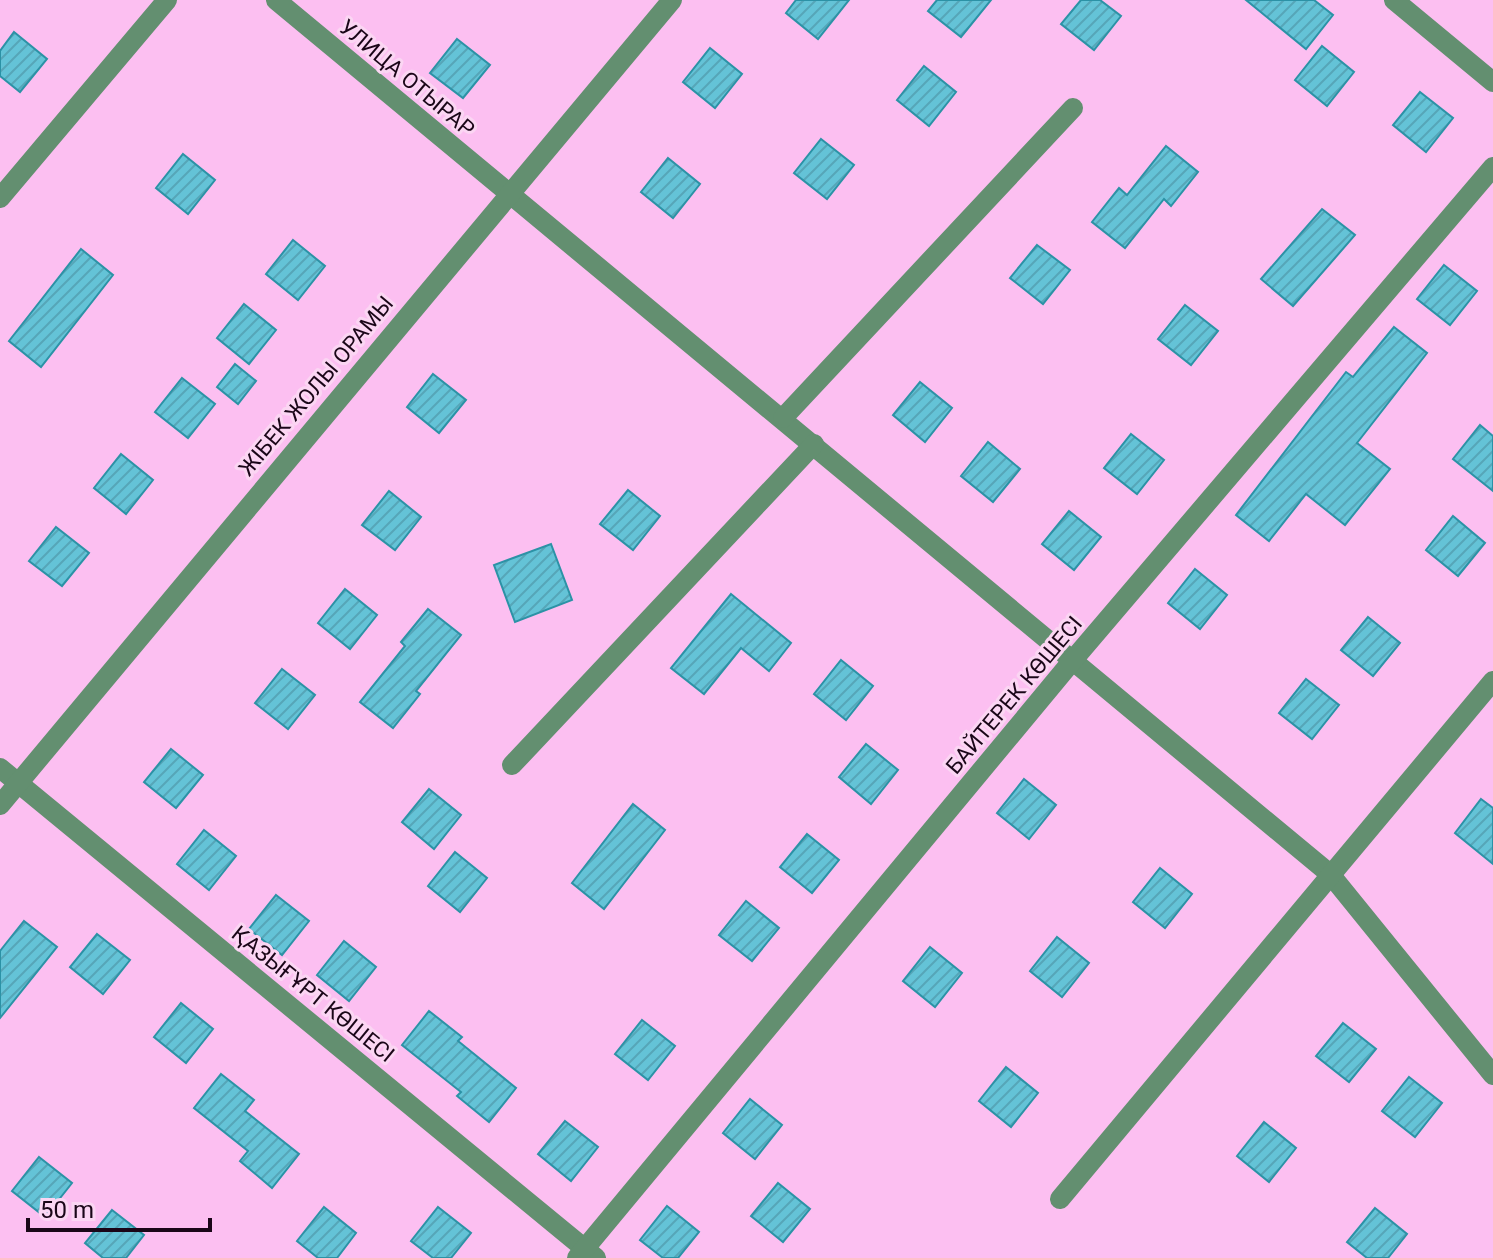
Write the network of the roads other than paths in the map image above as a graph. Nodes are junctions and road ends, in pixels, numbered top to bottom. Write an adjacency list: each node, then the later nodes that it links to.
1 (167, 0): 9 (street)
2 (276, 0): 8 (street, УЛИЦА ОТЫРАР)
3 (672, 0): 8 (street, ЖІБЕК ЖОЛЫ ОРАМЫ)
4 (1394, 0): 5 (street)
5 (1493, 82)
6 (1073, 108): 10 (street)
7 (1493, 167): 12 (street, БАЙТЕРЕК КӨШЕСІ)
8 (507, 194): 10 (street, УЛИЦА ОТЫРАР); 16 (street, ЖІБЕК ЖОЛЫ ОРАМЫ)
9 (0, 198)
10 (783, 418): 11 (street, УЛИЦА ОТЫРАР)
11 (814, 444): 12 (street, УЛИЦА ОТЫРАР); 14 (street)
12 (1073, 660): 18 (street, УЛИЦА ОТЫРАР); 21 (street, БАЙТЕРЕК КӨШЕСІ)
13 (1493, 681): 18 (street)
14 (512, 765)
15 (0, 768): 16 (street, ҚАЗЫҒҰРТ КӨШЕСІ)
16 (17, 782): 17 (street, ЖІБЕК ЖОЛЫ ОРАМЫ); 21 (street, ҚАЗЫҒҰРТ КӨШЕСІ)
17 (0, 805)
18 (1330, 874): 19 (street, УЛИЦА ОТЫРАР); 20 (street)
19 (1493, 1075)
20 (1060, 1199)
21 (586, 1255)

